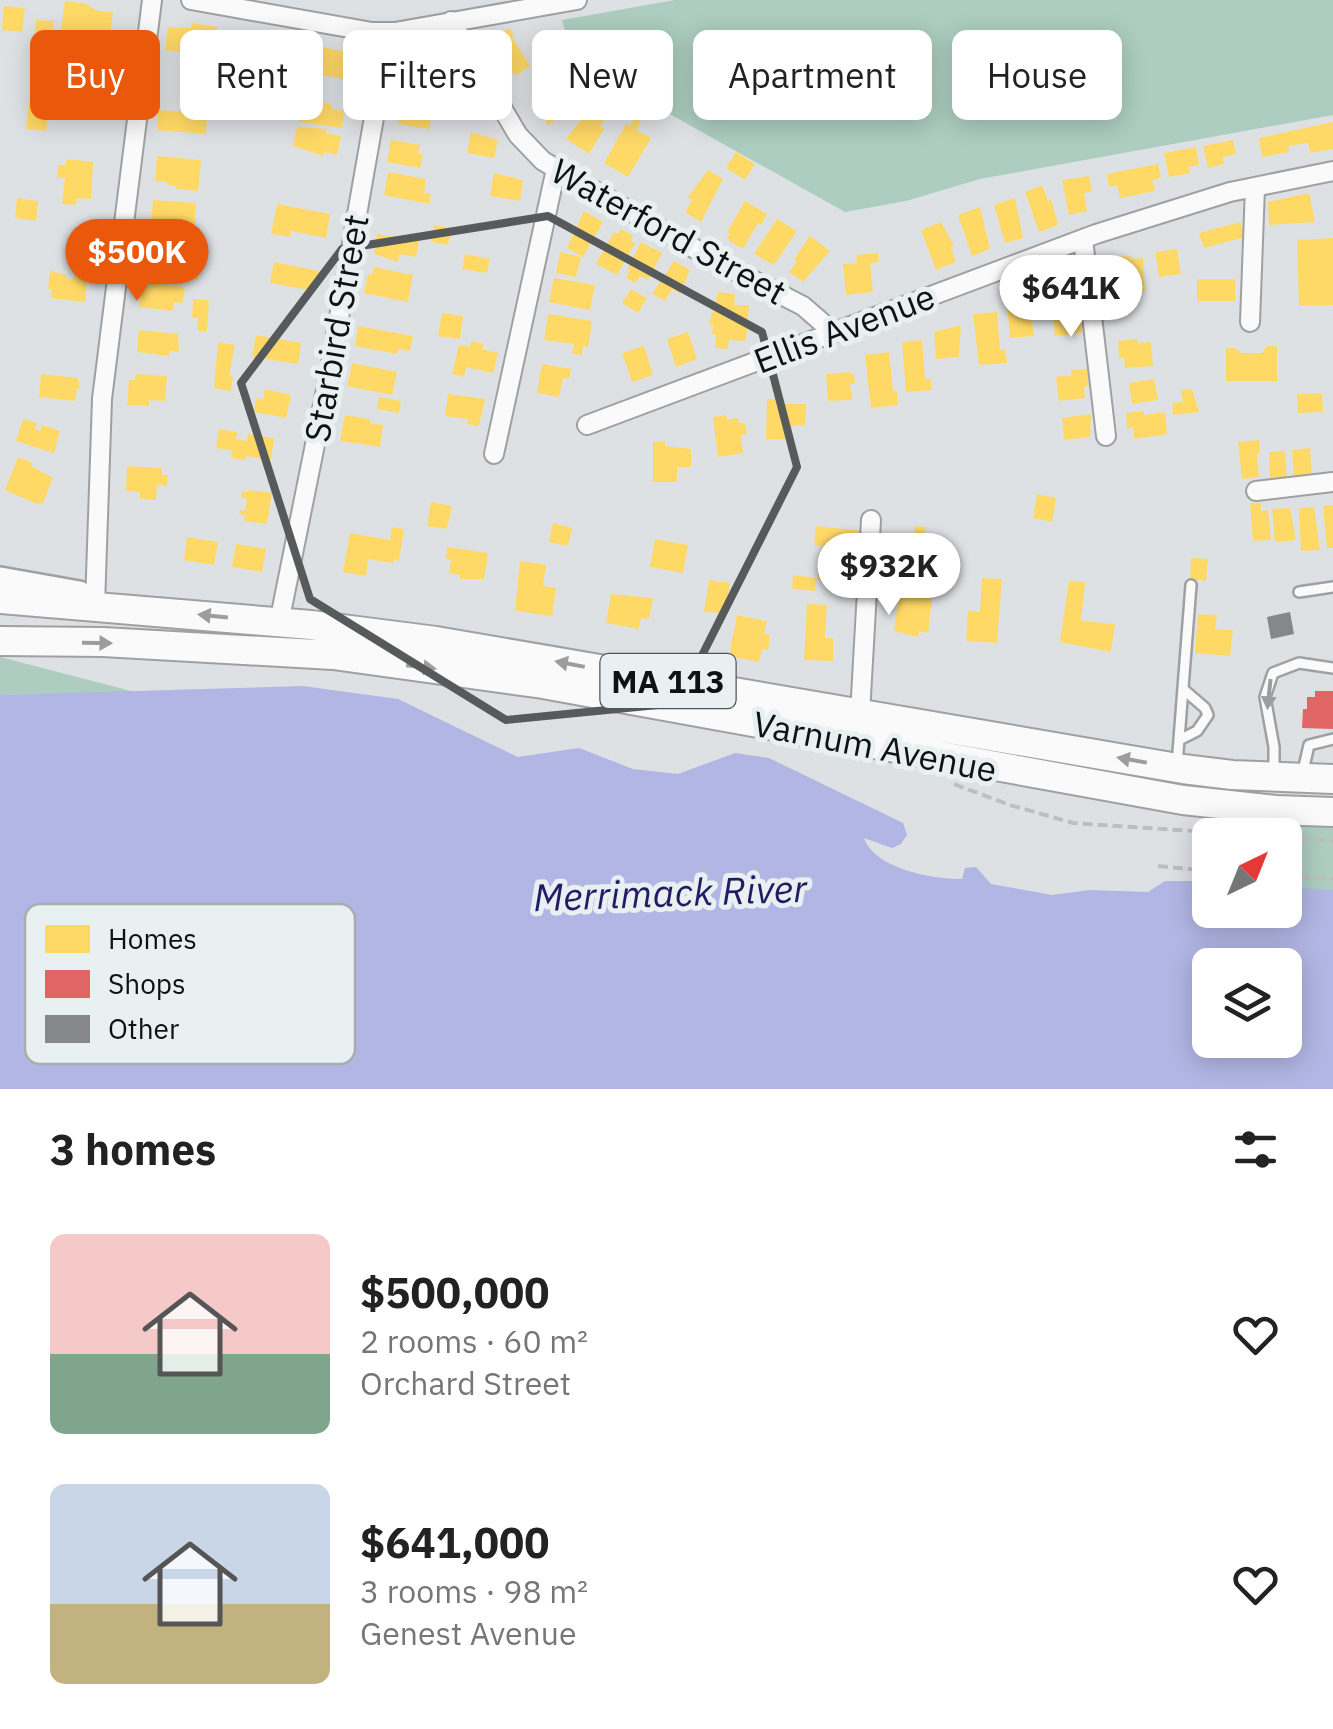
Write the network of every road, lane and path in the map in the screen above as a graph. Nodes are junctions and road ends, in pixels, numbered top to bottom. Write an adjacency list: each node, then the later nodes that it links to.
1 (152, 0): 25 (street)
2 (190, 0): 5 (street)
3 (577, 0): 4 (street)
4 (451, 21): 6 (street); 8 (street, Waterford Street)
5 (360, 30)
6 (400, 30)
7 (374, 120): 26 (street, Starbird Street)
8 (556, 169): 13 (street, Waterford Street); 16 (street)
9 (1333, 172): 10 (street, Ellis Avenue)
10 (1255, 187): 11 (street, Ellis Avenue); 12 (street)
11 (1083, 238): 13 (street, Ellis Avenue); 15 (street)
12 (1250, 322)
13 (833, 332): 14 (street, Ellis Avenue)
14 (586, 425)
15 (1106, 436)
16 (494, 454)
17 (1333, 482): 18 (street)
18 (1256, 491)
19 (871, 520): 30 (street)
20 (0, 580): 25 (main road, Varnum Avenue)
21 (1191, 585): 29 (lane)
22 (1333, 586): 23 (lane)
23 (1299, 592)
24 (0, 599): 25 (main road, Varnum Avenue / MA 113)
25 (95, 605): 26 (main road, Varnum Avenue / MA 113, one-way to 25)
26 (279, 622): 30 (main road, Varnum Avenue / MA 113, one-way to 26)
27 (0, 641): 36 (main road, Varnum Avenue / MA 113, one-way to 36)
28 (1333, 668): 33 (lane, one-way to 33)
29 (1183, 689): 32 (lane); 32 (lane)
30 (860, 714): 32 (main road, Varnum Avenue / MA 113, one-way to 30)
31 (1333, 739): 33 (lane)
32 (1178, 754): 33 (main road, Varnum Avenue / MA 113)
33 (1287, 778): 34 (main road, Varnum Avenue / MA 113)
34 (1333, 779)
35 (950, 782): 37 (path)
36 (1333, 812)
37 (1192, 831)
38 (1302, 838): 39 (path)
39 (1333, 841)
40 (1158, 866): 41 (path)
41 (1192, 869)
42 (1302, 878): 43 (path)
43 (1333, 879)

